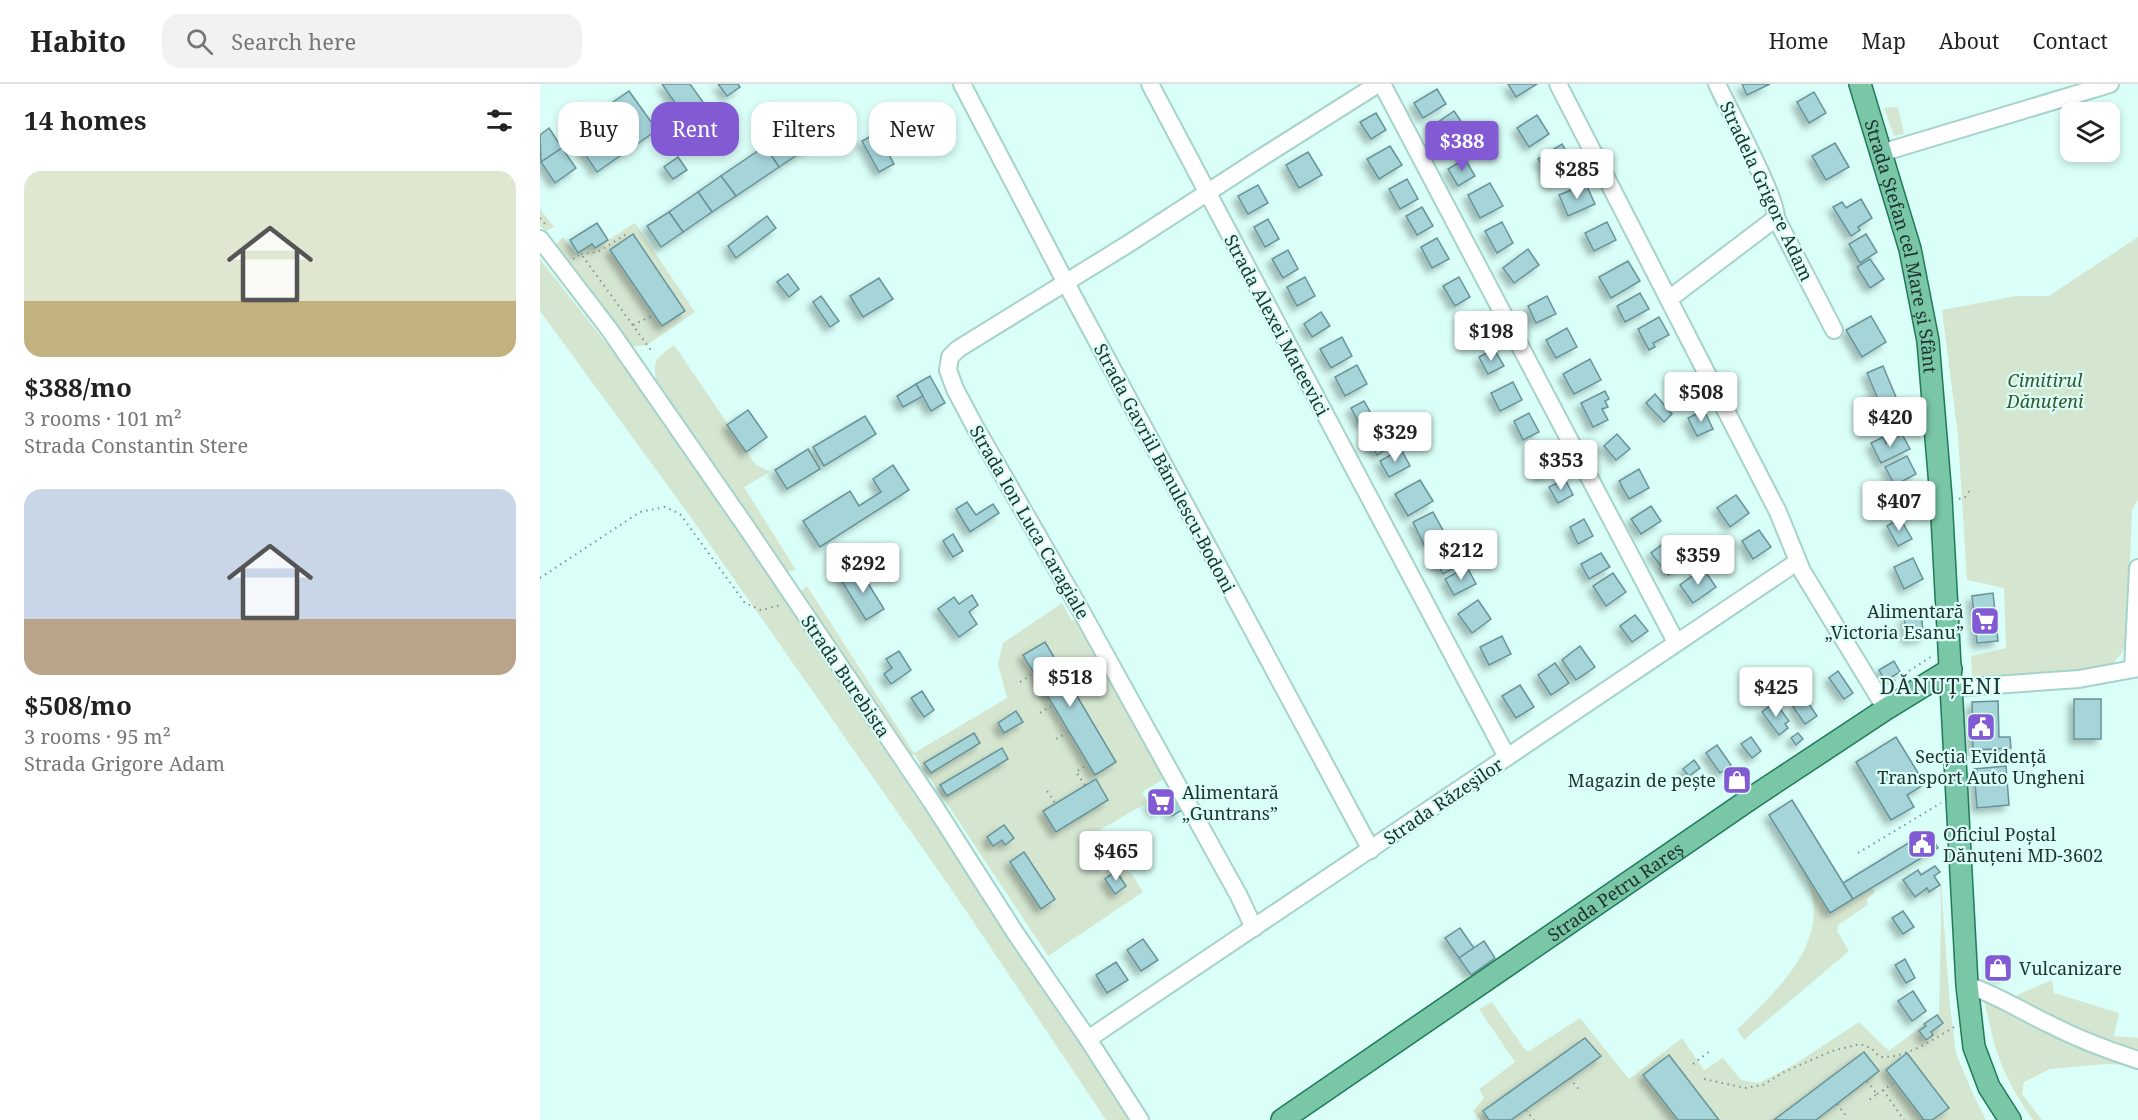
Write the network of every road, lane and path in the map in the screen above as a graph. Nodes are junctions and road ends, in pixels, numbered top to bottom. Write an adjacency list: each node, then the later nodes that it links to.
1 (962, 84): 16 (street, Strada Gavriil Bănulescu-Bodoni)
2 (1150, 84): 9 (street, Strada Alexei Mateevici)
3 (1380, 84): 9 (street); 28 (street)
4 (1558, 84): 17 (street)
5 (1717, 84): 11 (street, Stradela Grigore Adam)
6 (1860, 84): 8 (main road, Strada Ștefan cel Mare și Sfânt)
7 (2110, 84): 8 (street)
8 (1881, 153): 32 (main road, Strada Ștefan cel Mare și Sfânt)
9 (1207, 193): 16 (street); 40 (street, Strada Alexei Mateevici)
10 (540, 218): 12 (path)
11 (1776, 218): 17 (street); 20 (street, Stradela Grigore Adam)
12 (543, 233): 27 (street, Strada Burebista)
13 (626, 234): 14 (path)
14 (581, 254): 15 (path); 19 (path)
15 (572, 260)
16 (1066, 283): 46 (street, Strada Gavriil Bănulescu-Bodoni); 48 (street, Strada Ion Luca Caragiale)
17 (1669, 299): 24 (street)
18 (654, 315): 19 (path)
19 (633, 325): 21 (path)
20 (1834, 330)
21 (653, 353)
22 (1970, 490): 23 (path)
23 (1956, 499)
24 (1797, 562): 28 (street, Strada Răzeşilor); 36 (street)
25 (2138, 568): 30 (street)
26 (540, 578): 27 (path)
27 (795, 600): 51 (street, Strada Burebista)
28 (1676, 642): 40 (street, Strada Răzeşilor)
29 (1933, 650): 34 (path)
30 (2135, 669): 32 (street)
31 (1034, 673): 33 (path)
32 (1952, 679): 36 (main road, Strada Petru Rareș); 49 (main road, Strada Ștefan cel Mare și Sfânt)
33 (1020, 682)
34 (1887, 684)
35 (1053, 705): 37 (path)
36 (1886, 709): 67 (main road, Strada Petru Rareș)
37 (1040, 712)
38 (1069, 731): 39 (path)
39 (1056, 739)
40 (1507, 757): 46 (street, Strada Răzeşilor)
41 (1088, 764): 42 (path)
42 (1085, 785)
43 (1047, 790): 44 (path)
44 (1055, 803)
45 (1941, 803): 47 (path)
46 (1371, 850): 48 (street, Strada Răzeşilor)
47 (1858, 853)
48 (1254, 928): 51 (street, Strada Răzeşilor)
49 (1967, 985): 53 (street); 70 (main road, Strada Ștefan cel Mare și Sfânt)
50 (1956, 1025): 56 (path)
51 (1088, 1039): 66 (street, Strada Burebista)
52 (1710, 1051): 54 (path)
53 (2138, 1060)
54 (1694, 1064)
55 (1570, 1078): 60 (path)
56 (1704, 1079)
57 (1867, 1081): 61 (path)
58 (1895, 1082): 59 (path)
59 (1883, 1090): 61 (path); 69 (path)
60 (1580, 1091)
61 (1877, 1094): 62 (path)
62 (1869, 1100)
63 (1837, 1104): 65 (path)
64 (1526, 1110): 68 (path)
65 (1847, 1118)
66 (1140, 1120)
67 (1282, 1120)
68 (1534, 1120)
69 (1904, 1120)
70 (2010, 1120)

